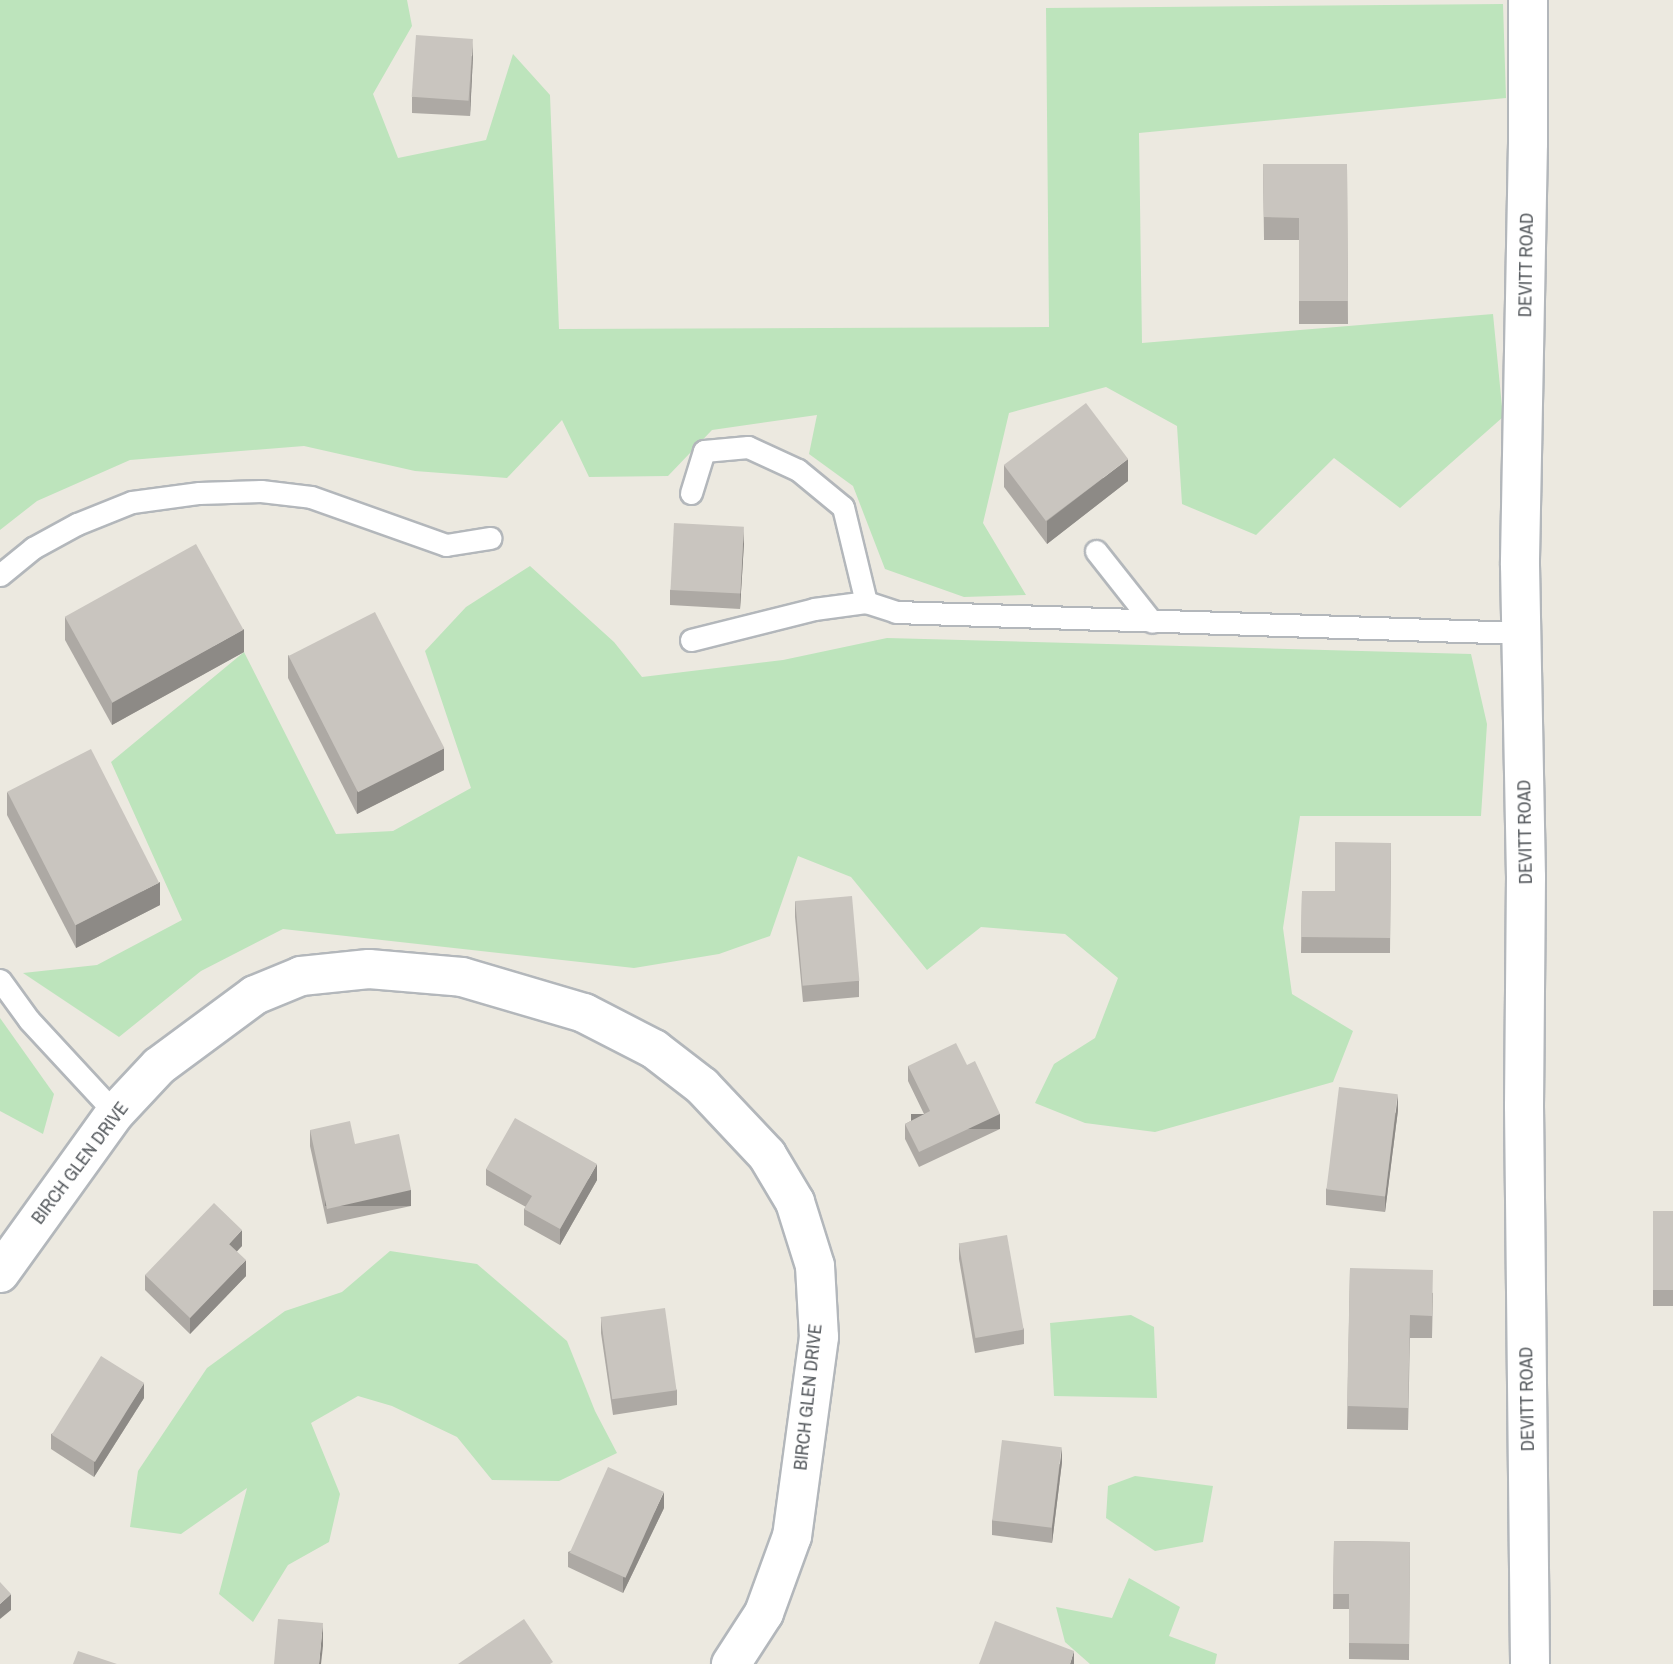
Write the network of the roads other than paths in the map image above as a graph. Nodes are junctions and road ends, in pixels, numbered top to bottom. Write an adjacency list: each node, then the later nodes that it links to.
1 (1528, 0): 8 (street, DEVITT ROAD)
2 (691, 493): 6 (lane)
3 (490, 538): 5 (lane)
4 (1096, 551): 7 (lane)
5 (0, 575)
6 (866, 602): 7 (lane); 9 (lane)
7 (1152, 622): 8 (lane)
8 (1521, 633): 14 (street, DEVITT ROAD)
9 (691, 640)
10 (0, 981): 11 (lane)
11 (114, 1113): 12 (street, BIRCH GLEN DRIVE); 13 (street, BIRCH GLEN DRIVE)
12 (0, 1273)
13 (731, 1664)
14 (1530, 1664)

